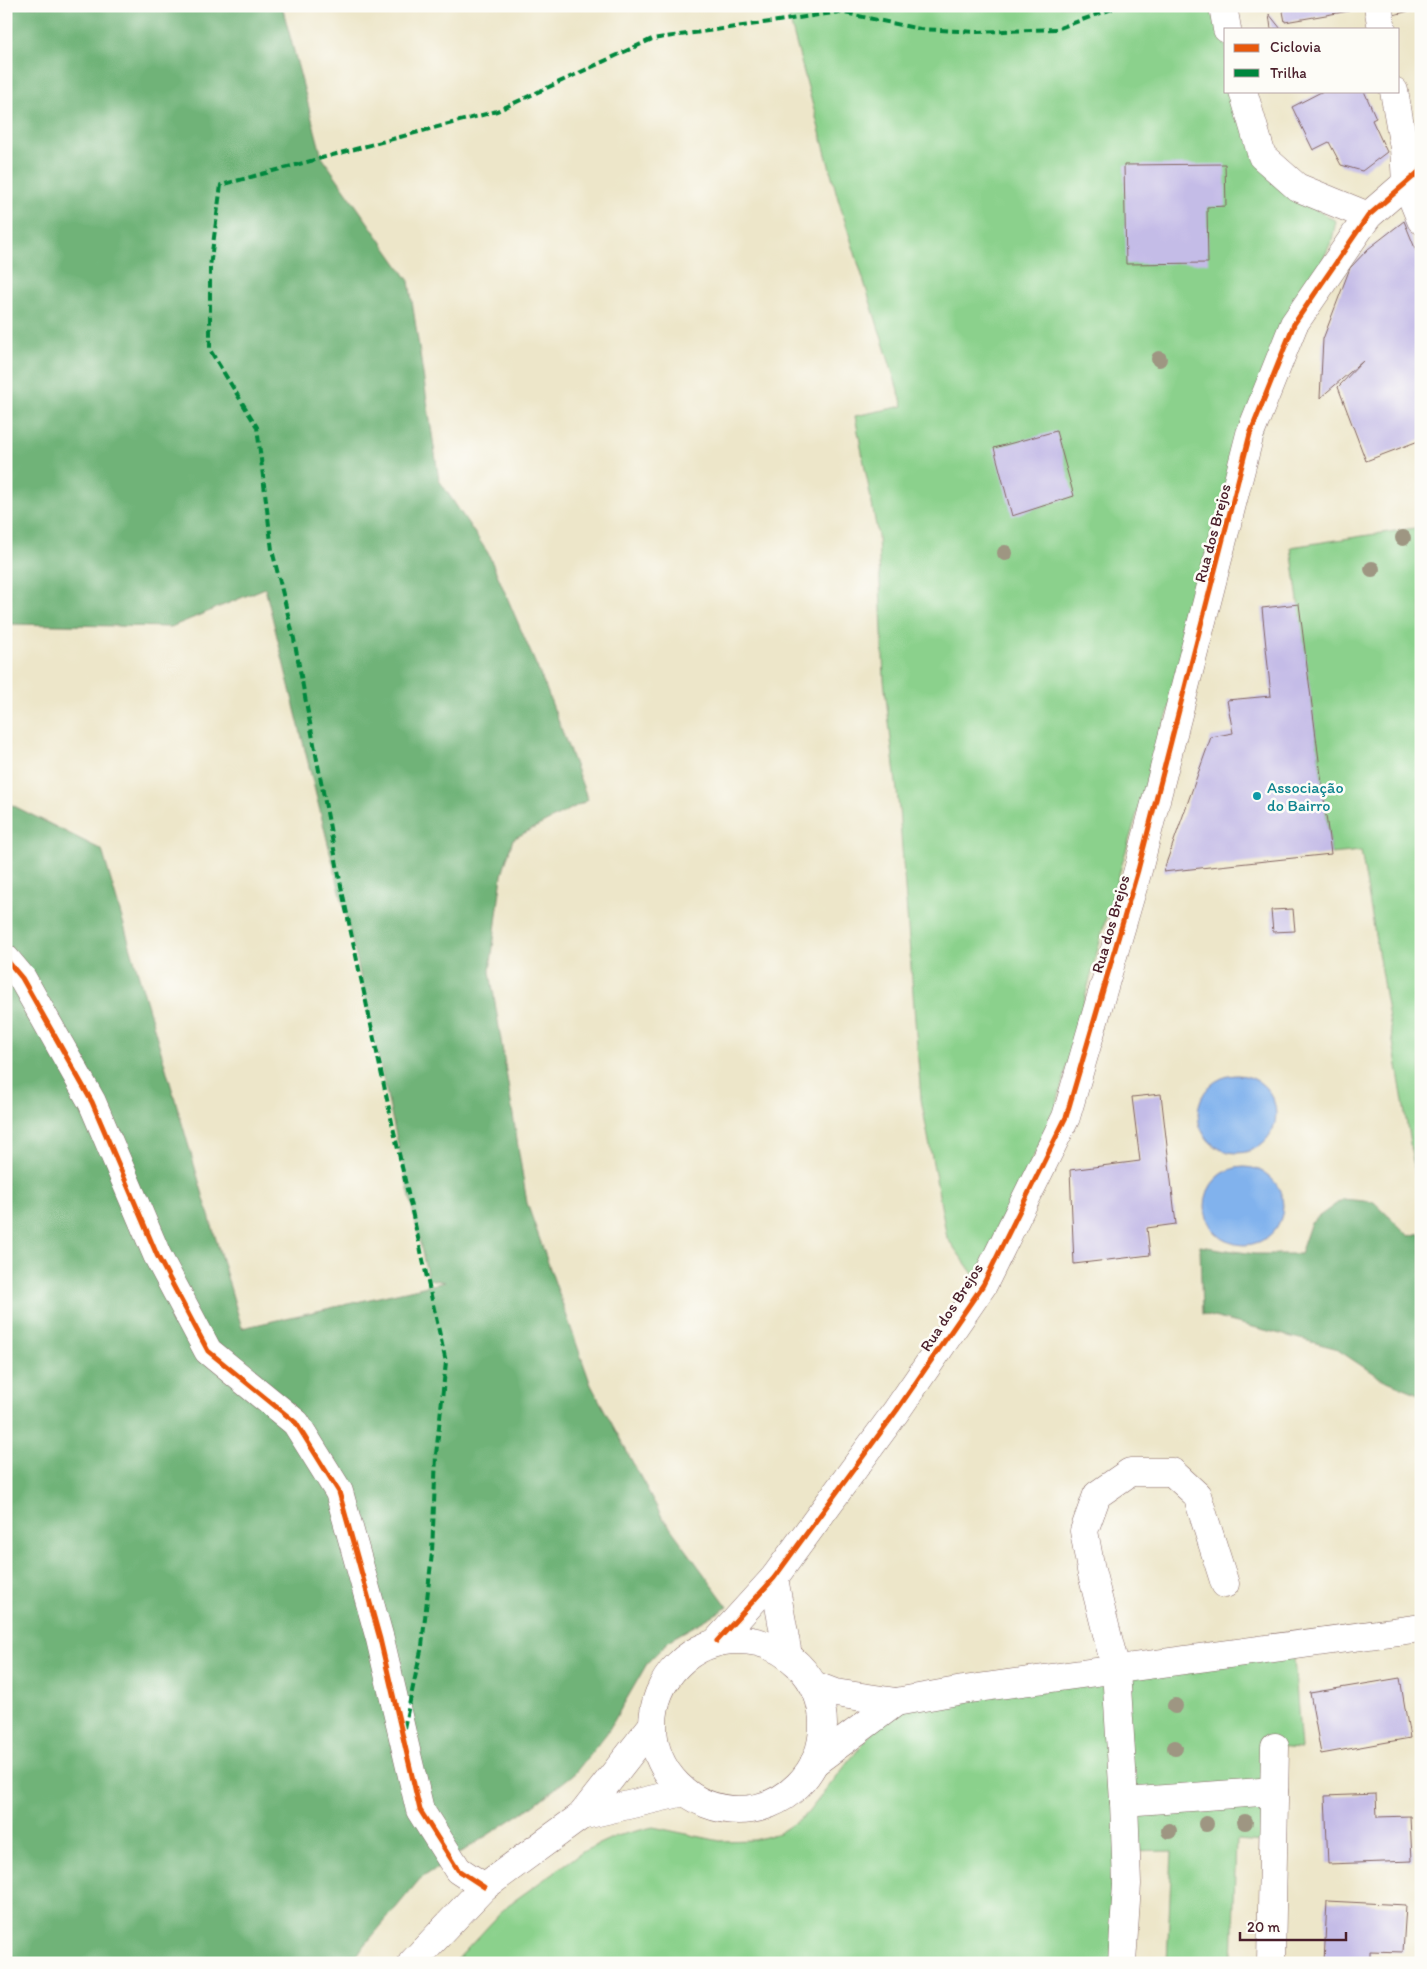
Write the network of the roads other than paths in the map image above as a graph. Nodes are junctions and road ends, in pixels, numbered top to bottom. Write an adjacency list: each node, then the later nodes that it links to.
1 (1223, 6): 3 (street)
2 (1378, 6): 4 (street)
3 (1227, 28)
4 (1382, 28)
5 (1242, 92): 8 (street)
6 (1394, 92): 7 (street)
7 (1413, 176): 8 (street, Rua dos Brejos); 9 (street)
8 (1368, 216): 11 (street, Rua dos Brejos)
9 (1421, 220)
10 (6, 959): 26 (street)
11 (774, 1578): 14 (street, Rua dos Brejos); 15 (street)
12 (1225, 1584): 16 (street)
13 (1421, 1628): 16 (street)
14 (717, 1641): 15 (street); 19 (street)
15 (788, 1655): 17 (street)
16 (1116, 1670): 18 (street); 24 (street)
17 (814, 1685): 18 (street); 21 (street)
18 (896, 1702): 21 (street)
19 (651, 1727): 23 (street); 25 (street)
20 (1275, 1747): 22 (street)
21 (814, 1763): 23 (street)
22 (1274, 1791): 24 (street); 29 (street)
23 (684, 1792): 25 (street)
24 (1124, 1802): 28 (street)
25 (581, 1816): 26 (street)
26 (484, 1887): 27 (street)
27 (412, 1963)
28 (1122, 1963)
29 (1271, 1963)

